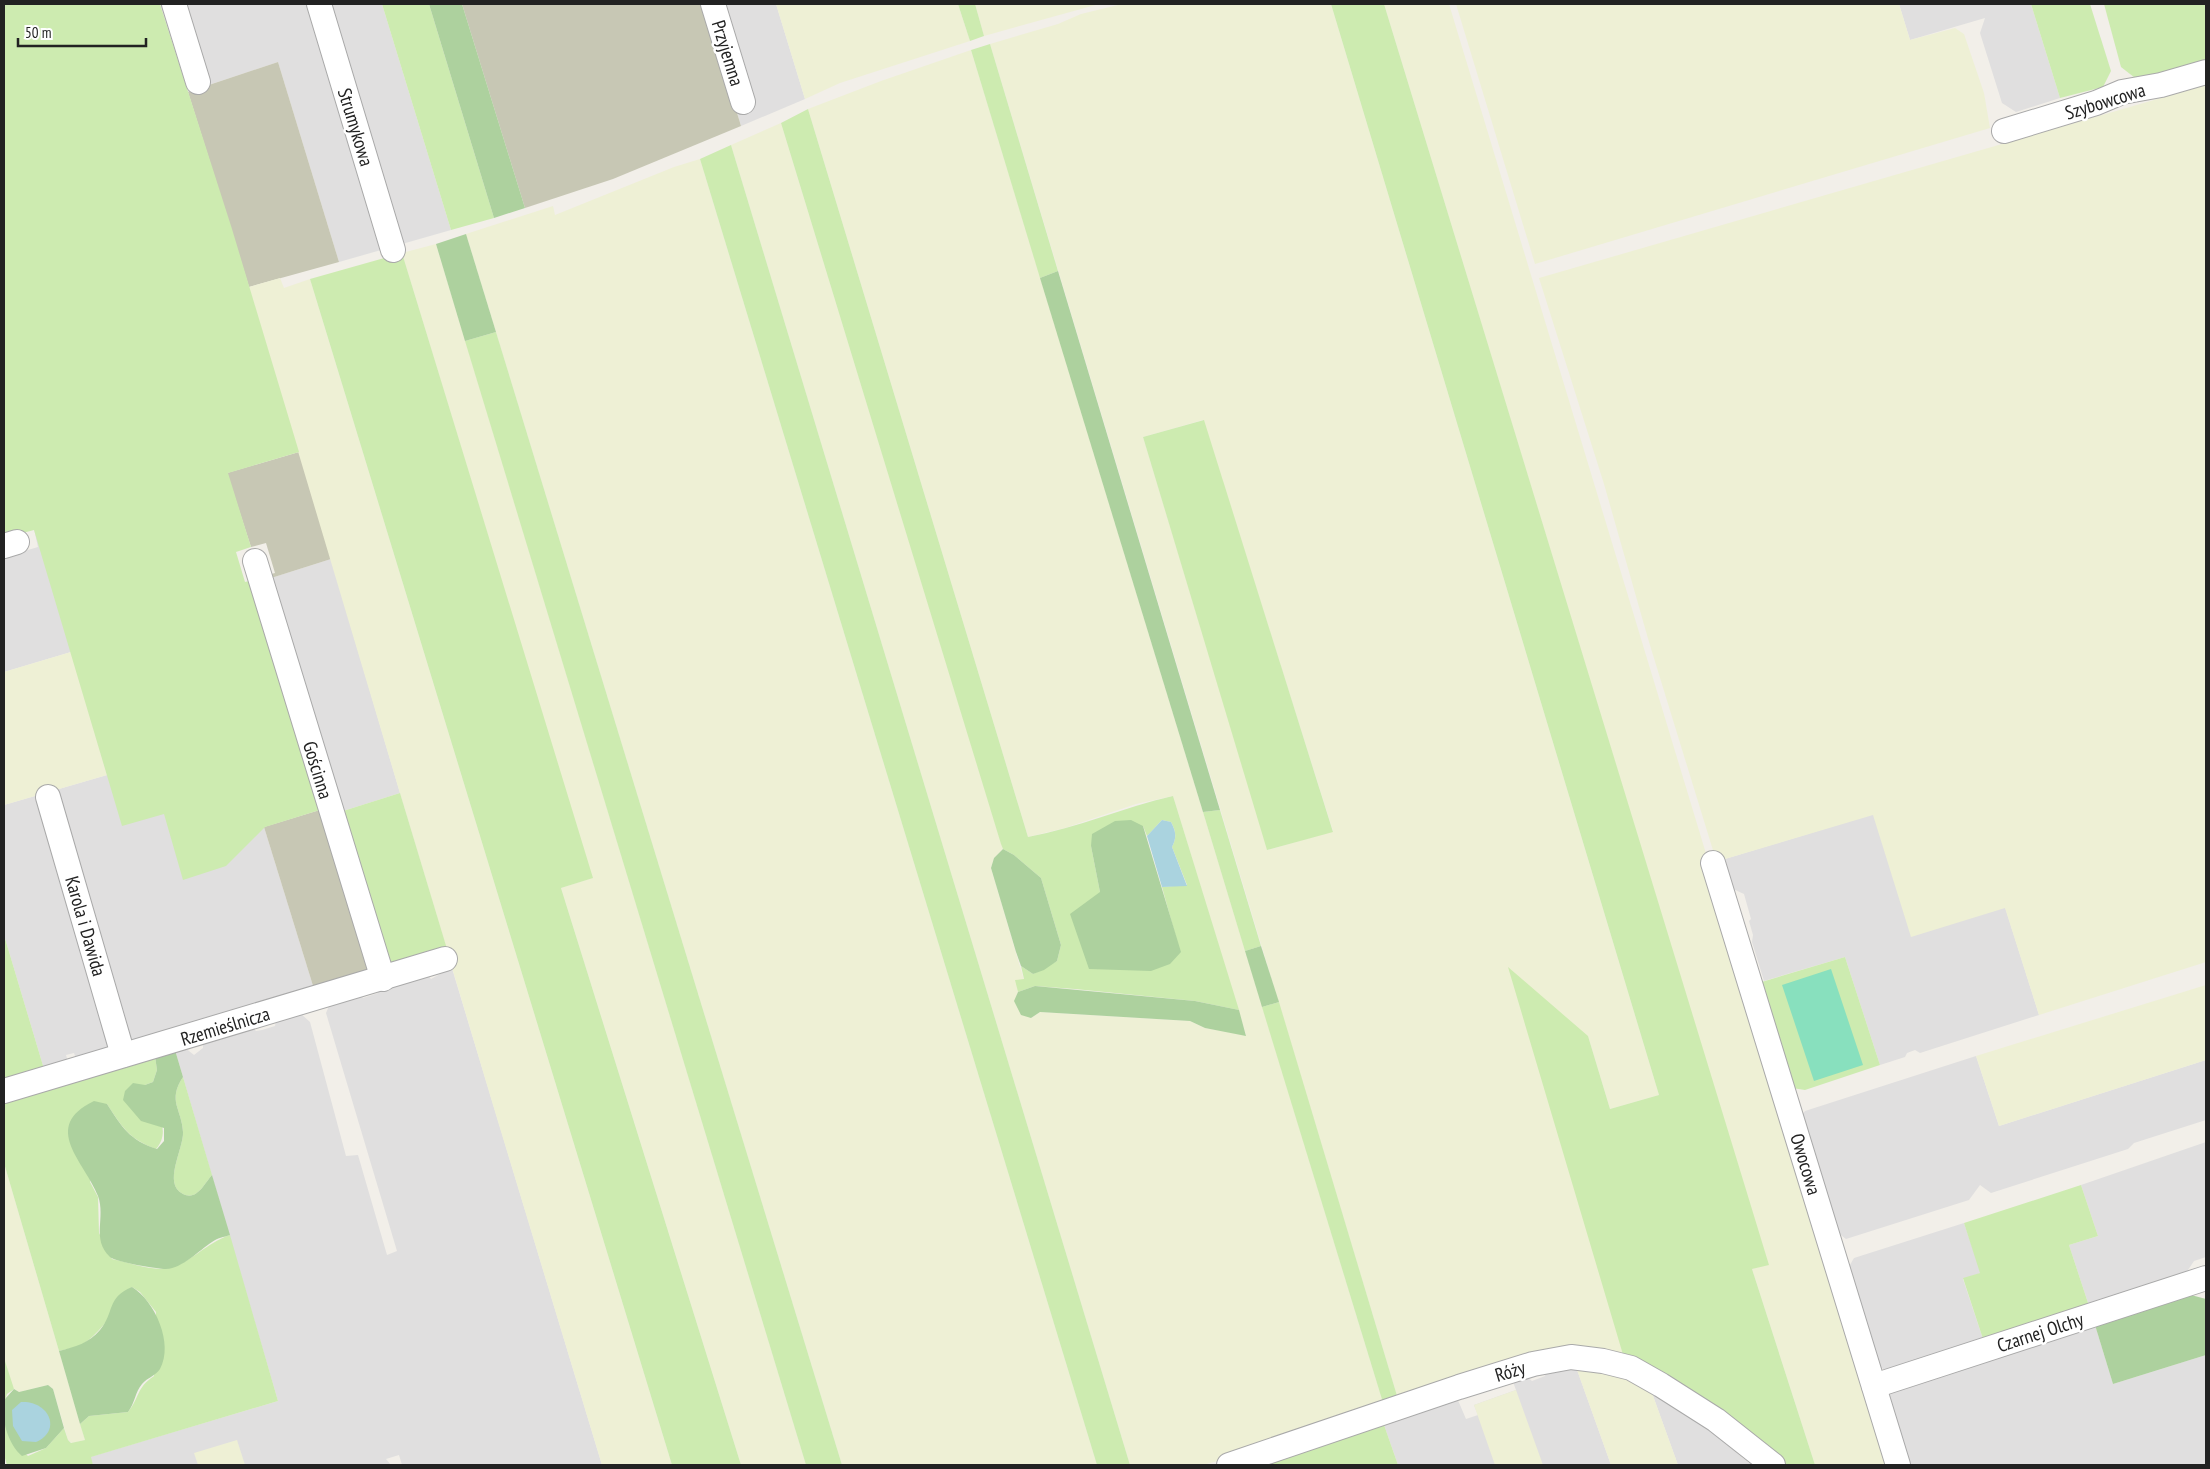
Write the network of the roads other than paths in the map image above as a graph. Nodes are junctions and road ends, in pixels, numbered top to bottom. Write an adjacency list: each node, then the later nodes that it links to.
1 (174, 4): 5 (street)
2 (319, 4): 8 (street, Strumykowa)
3 (713, 4): 6 (street, Przyjemna)
4 (2206, 72): 7 (street, Szybowcowa)
5 (198, 82)
6 (743, 102)
7 (2004, 131)
8 (393, 250)
9 (255, 561): 13 (street, Gościnna)
10 (48, 797): 14 (street, Karola i Dawida)
11 (1713, 863): 17 (street, Owocowa)
12 (445, 959): 13 (street, Rzemieślnicza)
13 (383, 979): 14 (street, Rzemieślnicza)
14 (123, 1055): 15 (street, Rzemieślnicza)
15 (4, 1091)
16 (2206, 1278): 17 (street, Czarnej Olchy)
17 (1874, 1386): 20 (street, Owocowa)
18 (1229, 1465): 19 (street, Róży)
19 (1773, 1465)
20 (1898, 1465)

